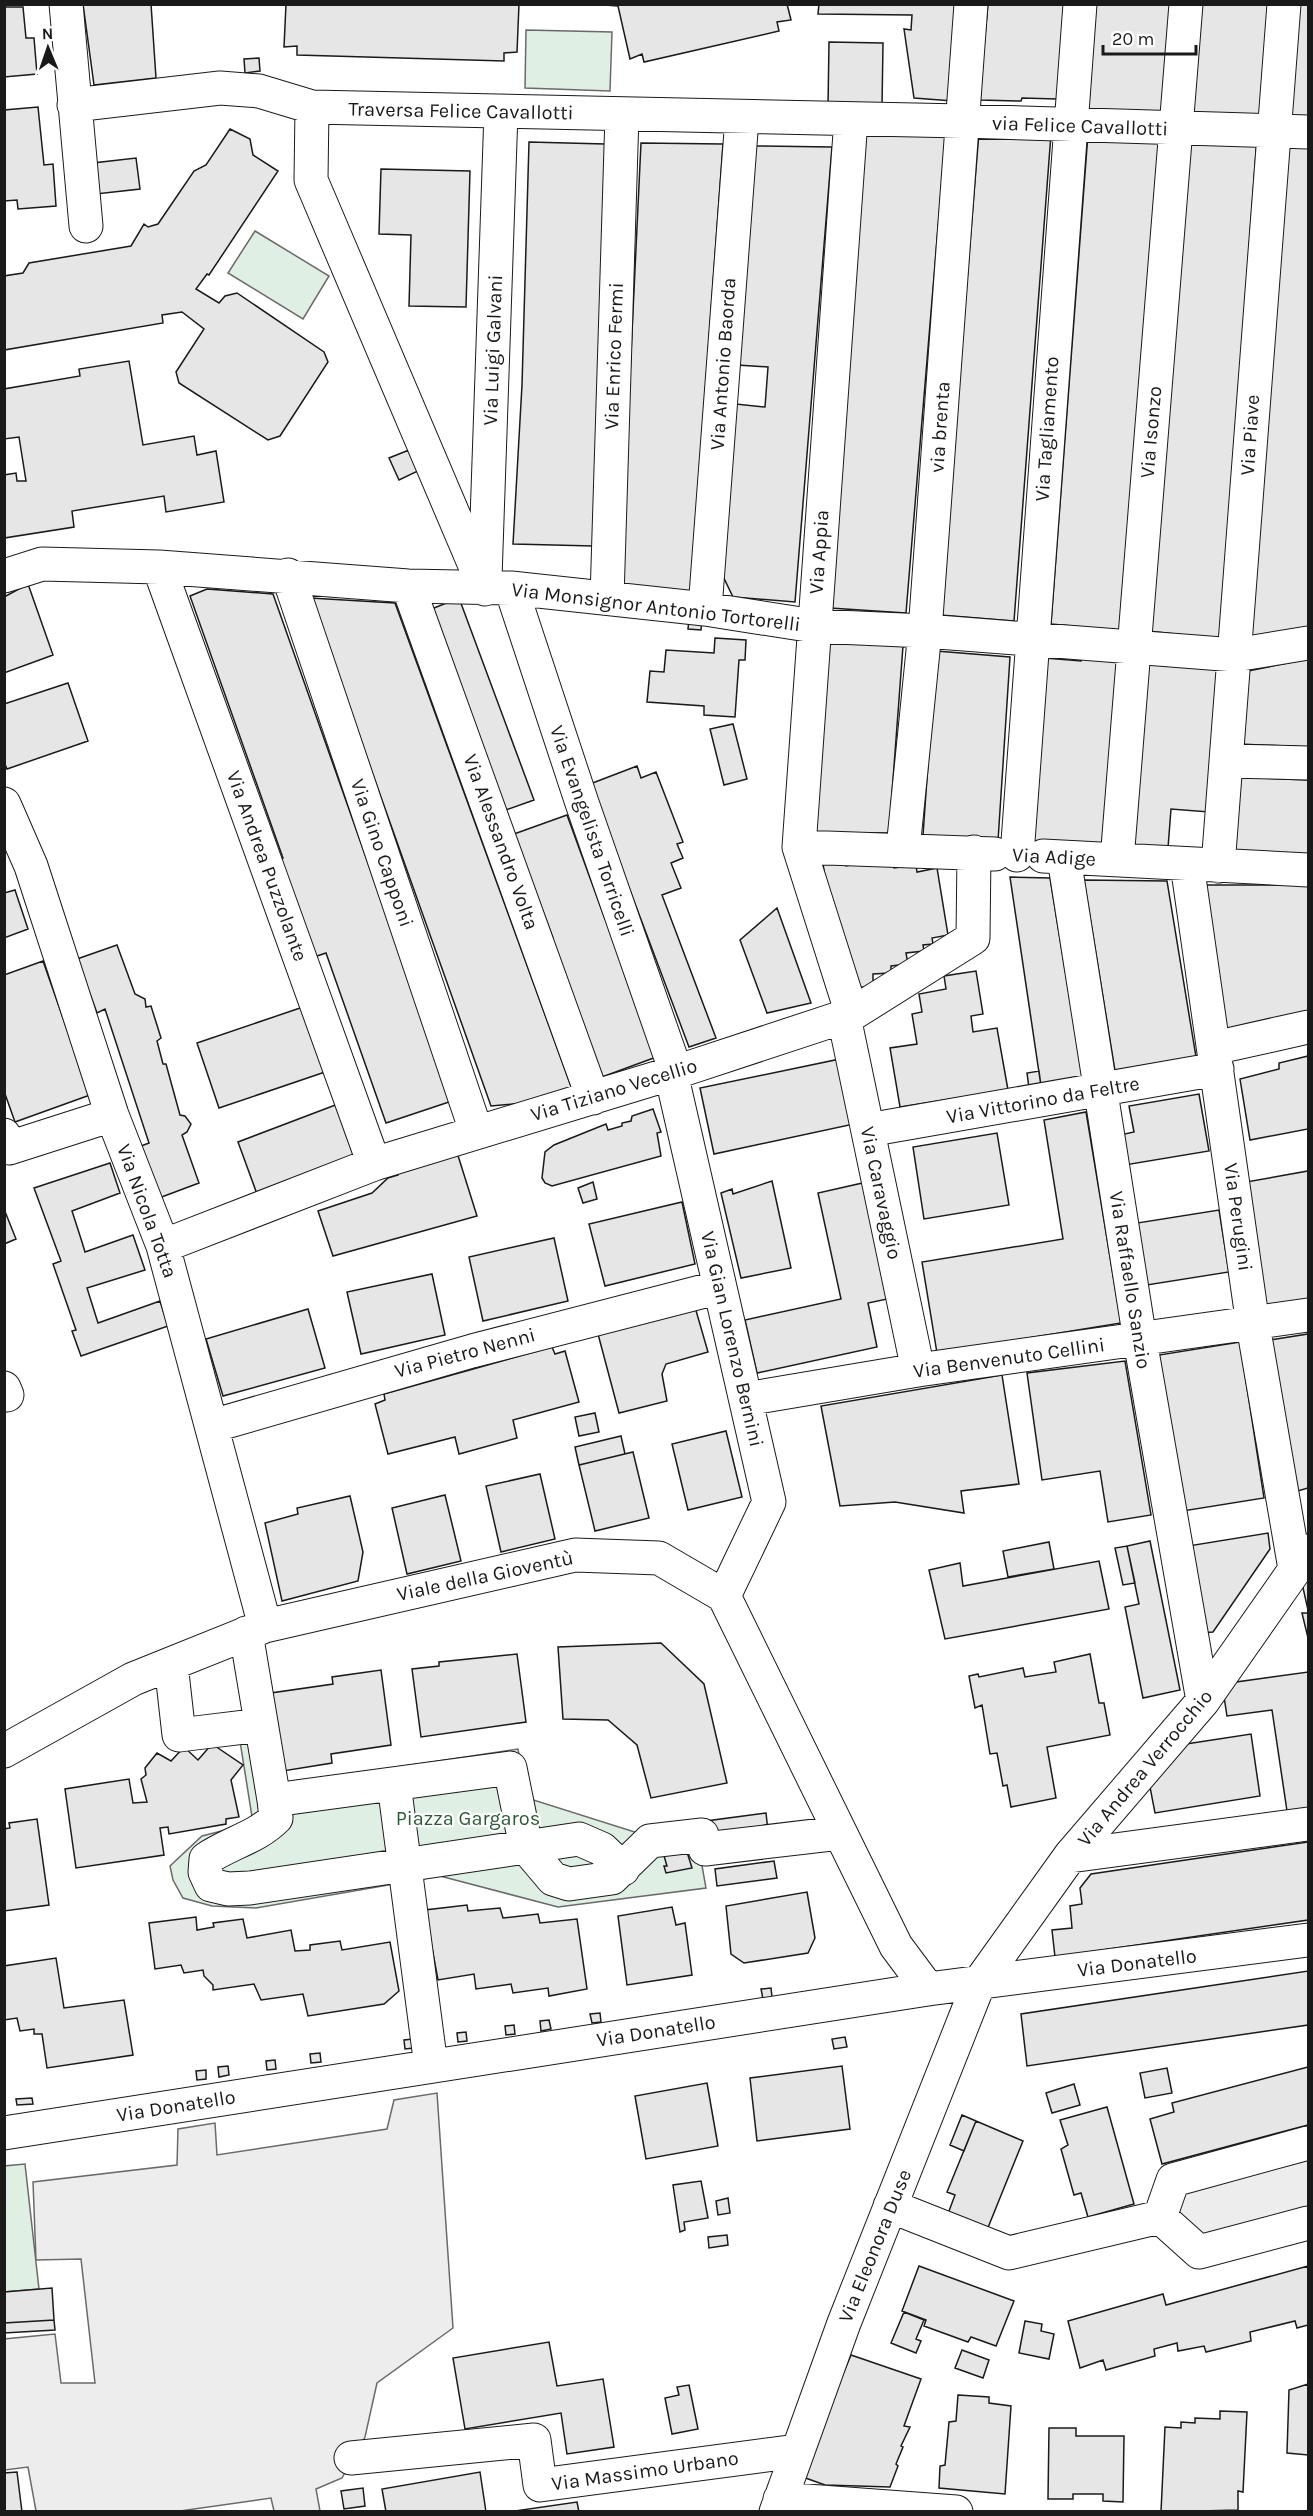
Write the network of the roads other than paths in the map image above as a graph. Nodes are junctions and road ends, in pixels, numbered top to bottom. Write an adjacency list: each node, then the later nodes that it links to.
1 (66, 4): 6 (street)
2 (971, 4): 12 (street, via brenta)
3 (1080, 4): 13 (street, Via Tagliamento)
4 (1186, 4): 14 (street, Via Isonzo)
5 (1284, 4): 15 (street, Via Piave)
6 (74, 105): 7 (street, Traversa Felice Cavallotti); 17 (street)
7 (312, 108): 8 (street, Traversa Felice Cavallotti); 22 (street, Via Evangelista Torricelli)
8 (501, 112): 9 (street, Traversa Felice Cavallotti); 22 (street, Via Luigi Galvani)
9 (622, 115): 10 (street, Traversa Felice Cavallotti); 23 (street, Via Enrico Fermi)
10 (742, 118): 11 (street, Traversa Felice Cavallotti); 24 (street, Via Antonio Baorda)
11 (851, 119): 12 (street, via Felice Cavallotti); 25 (street, Via Appia)
12 (962, 121): 13 (street, via Felice Cavallotti); 26 (street, via brenta)
13 (1070, 126): 14 (street, via Felice Cavallotti); 27 (street, Via Tagliamento)
14 (1175, 130): 15 (street, via Felice Cavallotti); 29 (street, Via Isonzo)
15 (1272, 132): 16 (street, via Felice Cavallotti); 30 (street, Via Piave)
16 (1308, 132)
17 (86, 226)
18 (159, 567): 19 (street, Via Monsignor Antonio Tortorelli); 20 (street, Via Monsignor Antonio Tortorelli); 52 (street, Via Andrea Puzzolante)
19 (288, 575): 21 (street, Via Monsignor Antonio Tortorelli); 50 (street, Via Gino Capponi)
20 (4, 576)
21 (408, 586): 22 (street, Via Monsignor Antonio Tortorelli); 47 (street, Via Alessandro Volta)
22 (498, 588): 23 (street, Via Monsignor Antonio Tortorelli); 45 (street, Via Evangelista Torricelli)
23 (607, 598): 24 (street, Via Monsignor Antonio Tortorelli)
24 (705, 609): 25 (street, Via Monsignor Antonio Tortorelli)
25 (814, 626): 26 (street, Via Monsignor Antonio Tortorelli); 34 (street, Via Appia)
26 (925, 631): 27 (street, Via Monsignor Antonio Tortorelli); 35 (street, via brenta)
27 (1030, 641): 29 (street, Via Monsignor Antonio Tortorelli); 37 (street, Via Tagliamento)
28 (1308, 643): 30 (street, Via Monsignor Antonio Tortorelli)
29 (1133, 647): 30 (street, Via Monsignor Antonio Tortorelli); 39 (street, Via Isonzo)
30 (1234, 655): 31 (street, Via Piave)
31 (1227, 761): 32 (street); 40 (street, Via Piave)
32 (1308, 763)
33 (4, 804): 48 (street, Via Nicola Totta)
34 (799, 847): 35 (street, Via Adige); 42 (street, Via Appia)
35 (903, 849): 36 (street, Via Adige)
36 (974, 852): 37 (street, Via Adige); 42 (street, Via Tiziano Vecellio)
37 (1017, 855): 38 (street, Via Adige)
38 (1064, 858): 39 (street, Via Adige); 46 (street, Via Raffaello Sanzio)
39 (1117, 860): 40 (street, Via Adige)
40 (1203, 865): 41 (street, Via Adige); 44 (street, Via Perugini)
41 (1308, 870)
42 (848, 1015): 45 (street, Via Tiziano Vecellio); 49 (street, Via Caravaggio)
43 (1308, 1027): 44 (street, Via Vittorino da Feltre)
44 (1215, 1058): 46 (street, Via Vittorino da Feltre); 56 (street, Via Perugini)
45 (674, 1073): 47 (street, Via Tiziano Vecellio); 54 (street, Via Gian Lorenzo Bernini)
46 (1099, 1091): 49 (street, Via Vittorino da Feltre); 57 (street, Via Raffaello Sanzio)
47 (593, 1098): 50 (street, Via Tiziano Vecellio)
48 (112, 1115): 51 (street); 53 (street, Via Nicola Totta)
49 (868, 1130): 58 (street, Via Caravaggio)
50 (476, 1131): 52 (street, Via Tiziano Vecellio)
51 (4, 1135)
52 (374, 1164): 53 (street, Via Tiziano Vecellio)
53 (163, 1246): 60 (street, Via Nicola Totta)
54 (720, 1287): 59 (street, Via Gian Lorenzo Bernini); 60 (street, Via Pietro Nenni)
55 (1308, 1315): 56 (street, Via Benvenuto Cellini)
56 (1253, 1325): 57 (street, Via Benvenuto Cellini); 61 (street, Via Perugini)
57 (1140, 1340): 58 (street, Via Benvenuto Cellini); 65 (street, Via Raffaello Sanzio)
58 (918, 1370): 59 (street, Via Benvenuto Cellini)
59 (746, 1400): 62 (street, Via Gian Lorenzo Bernini)
60 (212, 1426): 63 (street, Via Nicola Totta)
61 (1302, 1560): 65 (street, Via Andrea Verrocchio)
62 (724, 1596): 63 (street, Viale della Gioventù); 71 (street)
63 (255, 1629): 64 (street, Viale della Gioventù); 66 (street, Via Nicola Totta)
64 (171, 1664): 66 (street); 67 (street, Viale della Gioventù)
65 (1203, 1701): 73 (street, Via Andrea Verrocchio)
66 (261, 1725): 69 (street, Via Nicola Totta)
67 (4, 1751)
68 (394, 1784): 69 (street); 72 (street); 74 (street)
69 (274, 1800): 74 (street)
70 (1308, 1824): 73 (street)
71 (840, 1833): 75 (street); 78 (street)
72 (526, 1847): 74 (street); 75 (street); 75 (street)
73 (1070, 1856): 77 (street, Via Andrea Verrocchio)
74 (404, 1864): 79 (street)
75 (623, 1869)
76 (1308, 1940): 77 (street, Via Donatello)
77 (979, 1983): 78 (street, Via Donatello); 82 (street, Via Eleonora Duse)
78 (928, 1989): 79 (street, Via Donatello)
79 (431, 2066): 80 (street, Via Donatello)
80 (4, 2133)
81 (1308, 2143): 83 (street)
82 (890, 2206): 83 (street); 85 (street, Via Eleonora Duse)
83 (1160, 2217): 84 (street)
84 (1308, 2223)
85 (797, 2451): 86 (street, Via Massimo Urbano); 87 (street, Via Eleonora Duse)
86 (351, 2458)
87 (778, 2505): 88 (street)
88 (956, 2511)

